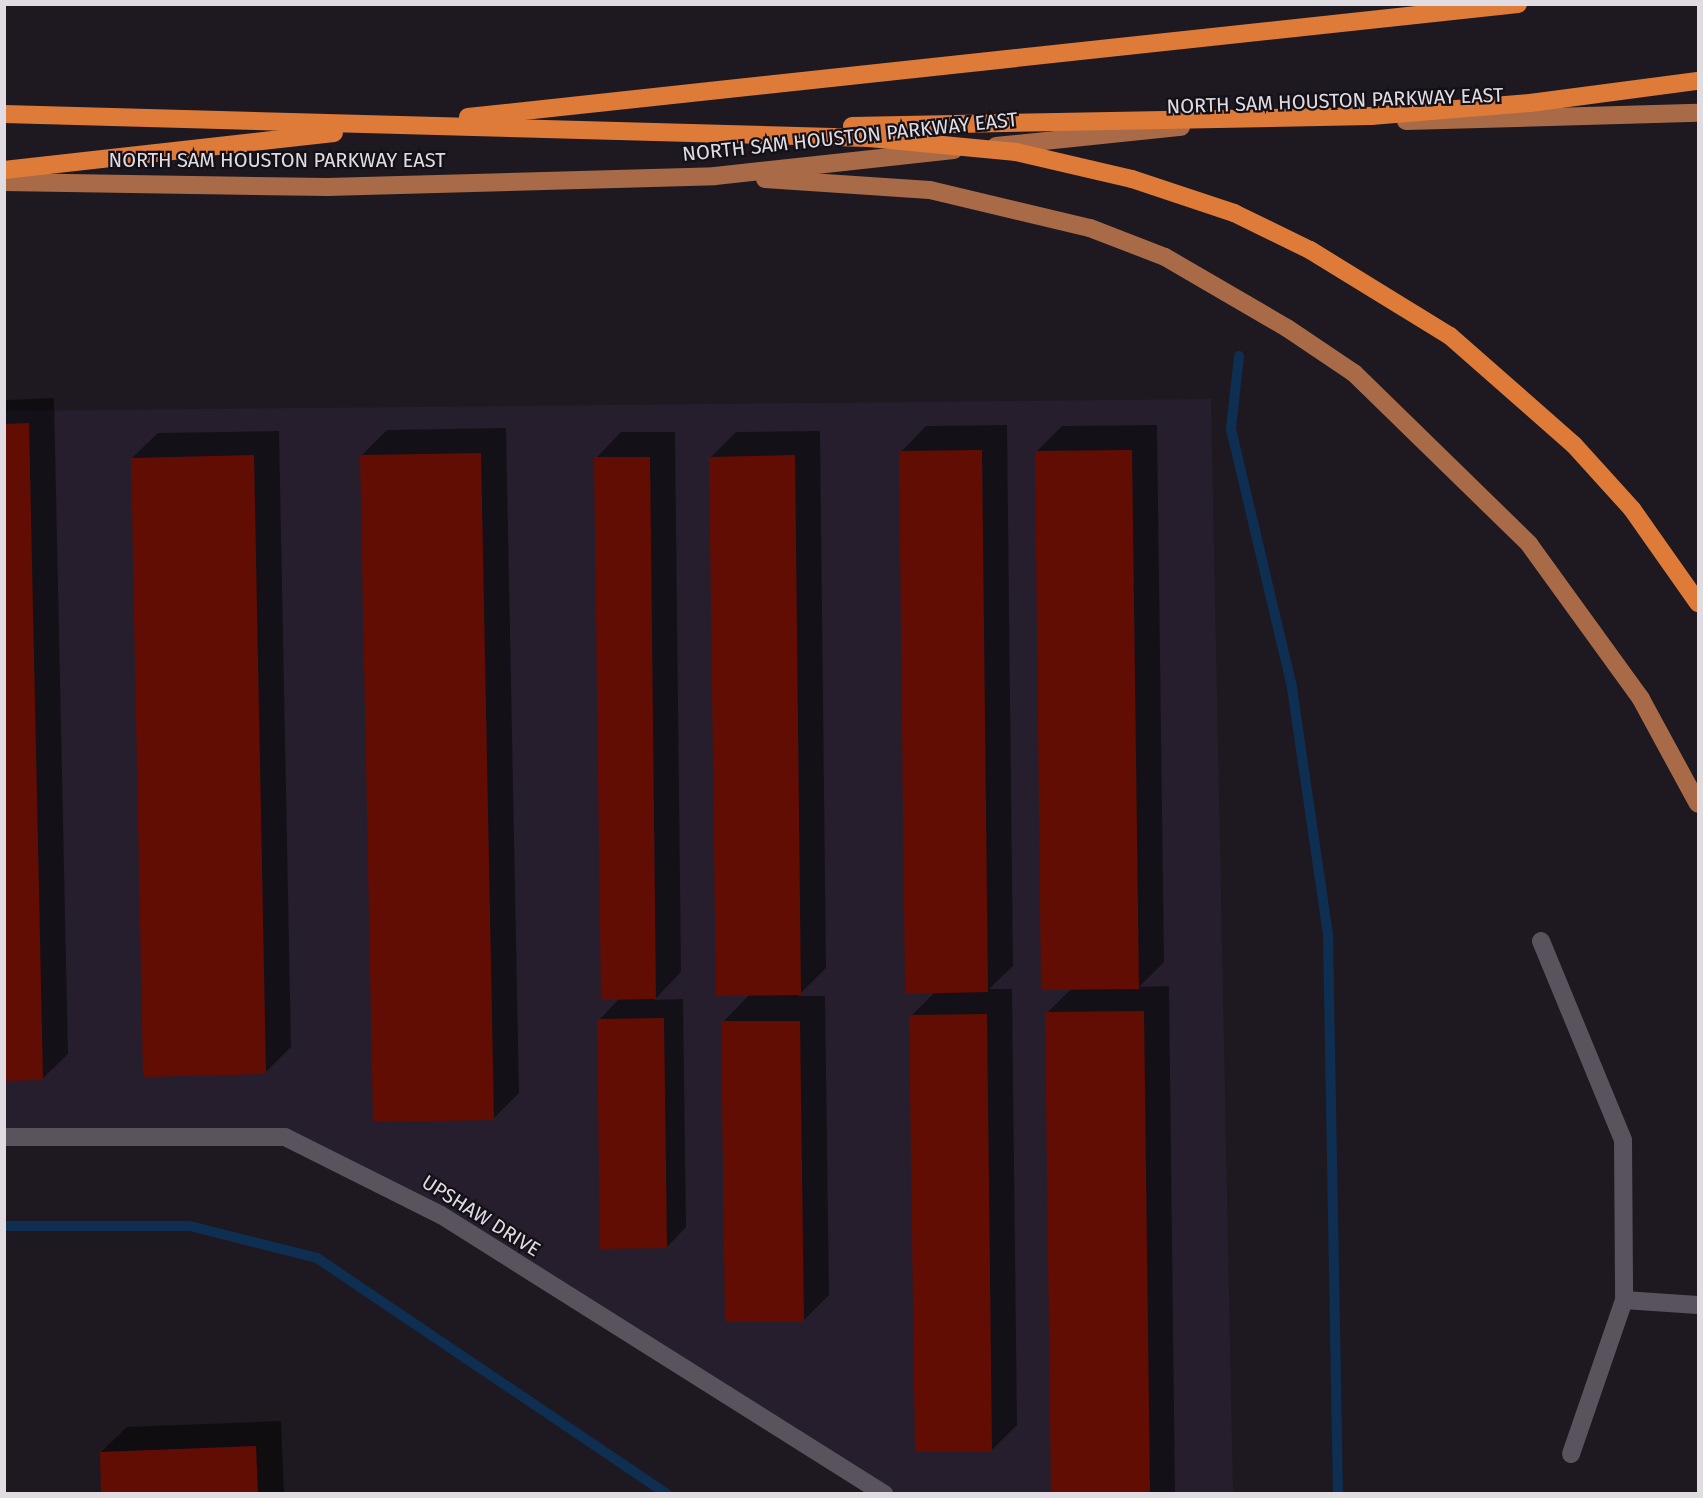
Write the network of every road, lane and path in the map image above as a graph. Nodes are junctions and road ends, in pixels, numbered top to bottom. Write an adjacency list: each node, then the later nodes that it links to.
1 (1518, 4): 6 (highway)
2 (1698, 81): 5 (highway)
3 (1698, 113): 7 (main road, NORTH SAM HOUSTON PARKWAY EAST)
4 (4, 114): 5 (highway)
5 (619, 129): 9 (highway)
6 (4, 170)
7 (715, 176): 8 (main road, NORTH SAM HOUSTON PARKWAY EAST); 10 (main road)
8 (4, 182)
9 (1698, 603)
10 (1698, 804)
11 (1541, 940): 13 (street)
12 (4, 1137): 16 (street, UPSHAW DRIVE)
13 (1624, 1300): 14 (street); 15 (street)
14 (1698, 1305)
15 (1571, 1454)
16 (884, 1494)

